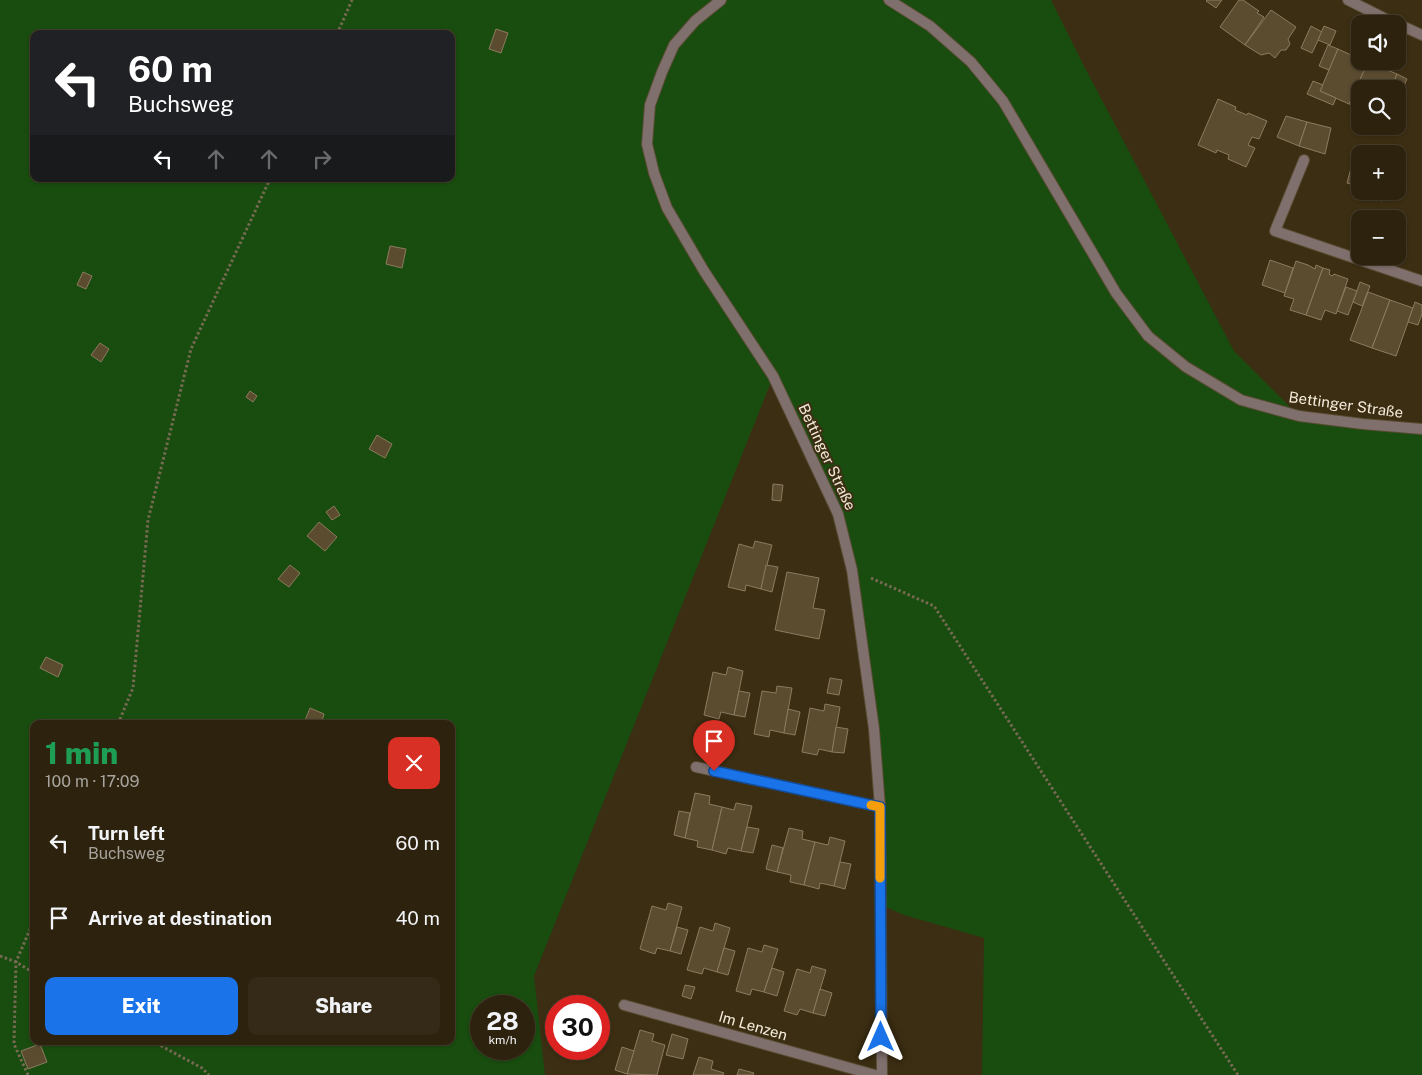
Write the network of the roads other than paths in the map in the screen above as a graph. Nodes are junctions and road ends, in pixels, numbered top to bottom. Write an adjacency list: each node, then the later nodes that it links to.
1 (721, 0): 12 (street, Bettinger Straße)
2 (889, 0): 10 (street, Bettinger Straße)
3 (1348, 0): 4 (street)
4 (1365, 4): 5 (street)
5 (1383, 15)
6 (1406, 28): 7 (street)
7 (1422, 34)
8 (1304, 160): 9 (street)
9 (1422, 280)
10 (1422, 429)
11 (696, 767): 12 (street)
12 (880, 807): 15 (street, Bettinger Straße)
13 (624, 1005): 14 (street, Im Lenzen)
14 (875, 1075)
15 (882, 1075)

